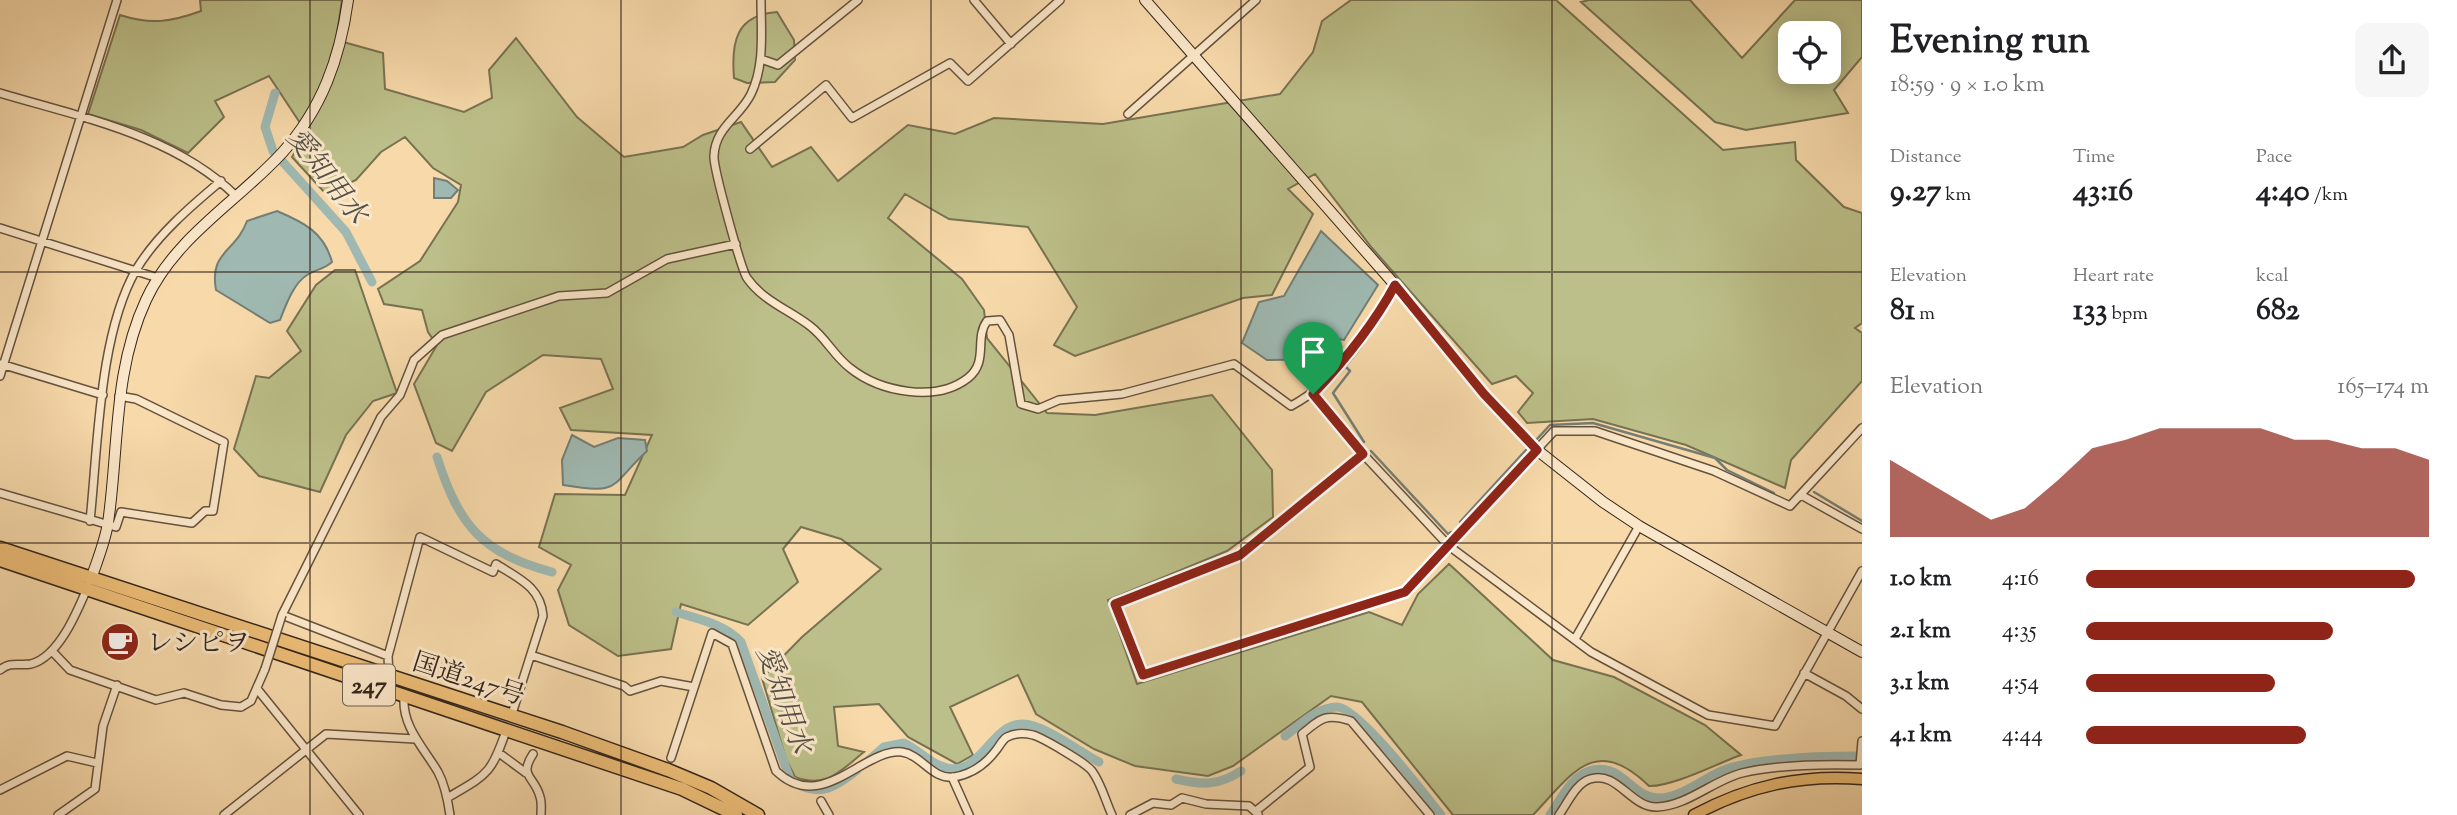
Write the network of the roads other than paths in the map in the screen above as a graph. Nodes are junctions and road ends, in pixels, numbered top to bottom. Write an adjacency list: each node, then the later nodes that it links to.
1 (117, 0): 14 (street)
2 (348, 0): 17 (street)
3 (761, 0): 11 (street)
4 (858, 0): 11 (street)
5 (974, 0): 9 (street)
6 (1060, 0): 9 (street)
7 (1145, 0): 10 (street)
8 (1256, 0): 10 (street)
9 (1011, 44): 15 (street)
10 (1193, 55): 13 (street); 23 (street)
11 (761, 59): 20 (street)
12 (0, 93): 14 (street)
13 (1128, 114)
14 (82, 117): 16 (street); 19 (street)
15 (750, 149)
16 (221, 181): 17 (street); 21 (street)
17 (236, 196): 22 (street)
18 (0, 228): 19 (street)
19 (43, 241): 21 (street); 24 (street)
20 (736, 244): 26 (street); 43 (street)
21 (136, 270): 22 (street); 27 (street)
22 (158, 278): 28 (street)
23 (1395, 285): 26 (street); 30 (street)
24 (2, 364): 25 (street); 27 (street)
25 (0, 376)
26 (1313, 394): 31 (street)
27 (103, 395): 34 (street)
28 (119, 396): 35 (street); 35 (street)
29 (1862, 428): 33 (street)
30 (1537, 450): 33 (street); 36 (street); 38 (street)
31 (1363, 454): 38 (street); 38 (street)
32 (0, 493): 34 (street)
33 (1801, 495): 37 (street)
34 (90, 521): 35 (street)
35 (108, 526): 42 (street)
36 (1639, 526): 44 (street); 45 (street)
37 (1862, 529)
38 (1448, 546): 45 (street)
39 (0, 548): 42 (highway, 国道247号 / 247)
40 (0, 561): 42 (highway, 国道247号 / 247)
41 (1862, 570): 44 (street)
42 (88, 584): 46 (street); 54 (highway, 国道247号 / 247); 58 (highway, 国道247号 / 247)
43 (282, 615): 50 (street); 57 (street, bridge)
44 (1827, 633): 47 (street); 53 (street)
45 (1575, 639): 53 (street)
46 (51, 651): 51 (street); 55 (street)
47 (1862, 652)
48 (0, 655): 51 (street)
49 (531, 655): 50 (street); 56 (street); 60 (street)
50 (388, 656): 54 (street)
51 (8, 664): 52 (street)
52 (0, 670)
53 (1804, 673): 59 (street)
54 (390, 676): 60 (highway, 国道247号 / 247)
55 (117, 685): 57 (street); 69 (street)
56 (694, 687): 68 (street); 76 (street)
57 (258, 690): 64 (street)
58 (404, 697): 61 (highway, 国道247号 / 247); 62 (street)
59 (1862, 709)
60 (511, 716): 61 (street); 88 (highway, 国道247号 / 247)
61 (506, 730): 66 (street); 87 (highway, 国道247号 / 247)
62 (415, 739): 64 (street); 78 (street)
63 (1862, 741): 65 (street)
64 (307, 749): 83 (street); 84 (street)
65 (1860, 751): 70 (street)
66 (499, 753): 71 (street); 78 (street)
67 (533, 754): 71 (street)
68 (671, 758)
69 (97, 763): 75 (street); 82 (street)
70 (1860, 765): 94 (street)
71 (526, 773): 86 (street)
72 (861, 776): 73 (street)
73 (952, 777): 90 (street); 91 (street)
74 (1862, 779): 95 (main road)
75 (0, 790)
76 (797, 795)
77 (831, 797): 80 (street)
78 (447, 799): 85 (street)
79 (809, 800): 80 (street)
80 (821, 801): 89 (street)
81 (1257, 813): 92 (street); 93 (street)
82 (58, 815)
83 (224, 815)
84 (359, 815)
85 (450, 815)
86 (541, 815)
87 (736, 815)
88 (758, 815)
89 (829, 815)
90 (969, 815)
91 (1112, 815)
92 (1130, 815)
93 (1430, 815)
94 (1559, 815)
95 (1694, 815)

